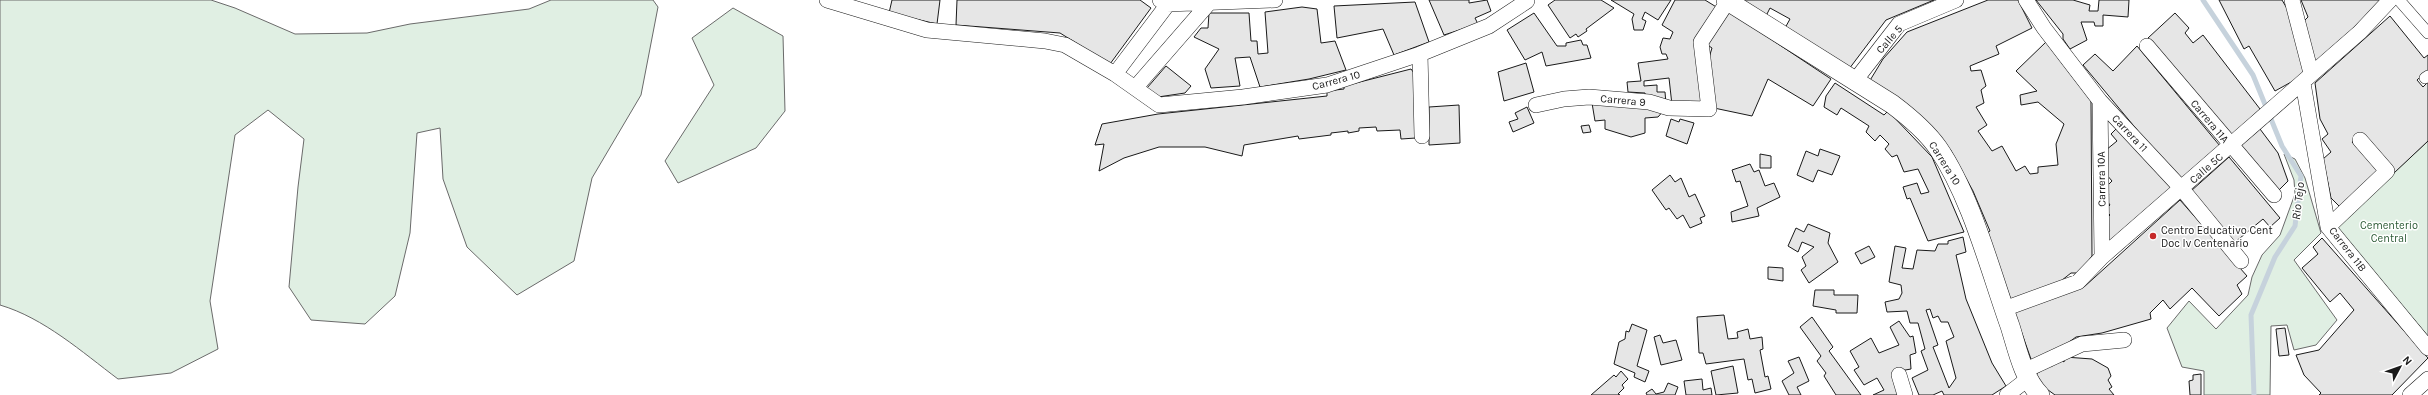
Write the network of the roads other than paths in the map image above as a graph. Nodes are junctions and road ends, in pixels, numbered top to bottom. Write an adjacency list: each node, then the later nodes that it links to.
1 (827, 0): 15 (street, Carrera 10)
2 (1275, 0): 11 (street)
3 (1527, 0): 14 (street, Carrera 10)
4 (1727, 0): 17 (street, Carrera 10); 20 (street, Carrera 9)
5 (1956, 0): 17 (street, Calle 5)
6 (2026, 0): 19 (street, Carrera 11)
7 (2292, 0): 16 (street, Carrera 11B)
8 (2390, 0): 16 (street, Calle 5C)
9 (2399, 0): 12 (street)
10 (1166, 2): 11 (street); 15 (street)
11 (1209, 3): 18 (street)
12 (2428, 33)
13 (2147, 46): 23 (street, Carrera 11A)
14 (1420, 54): 18 (street, Carrera 10); 21 (street)
15 (1115, 74): 18 (street, Carrera 10)
16 (2307, 78): 23 (street, Calle 5C); 26 (street, Carrera 11B)
17 (1854, 82): 29 (street, Carrera 10)
18 (1135, 88)
19 (2100, 101): 24 (street, Carrera 11); 27 (street, Carrera 10A)
20 (1536, 105)
21 (1422, 136)
22 (2360, 140): 26 (street)
23 (2231, 146): 24 (street, Calle 5C); 25 (street, Carrera 11A)
24 (2182, 189): 27 (street, Calle 5C); 28 (street, Carrera 11)
25 (2274, 195)
26 (2328, 227): 31 (street, Carrera 11B)
27 (2102, 257): 29 (street, Calle 5C)
28 (2241, 261)
29 (2004, 309): 32 (street, Carrera 10)
30 (2124, 340): 32 (street)
31 (2428, 348)
32 (2027, 374): 36 (street); 37 (street, Carrera 10)
33 (1898, 375): 35 (street)
34 (2428, 379): 38 (street)
35 (1905, 395)
36 (2007, 395)
37 (2040, 395)
38 (2410, 395)

